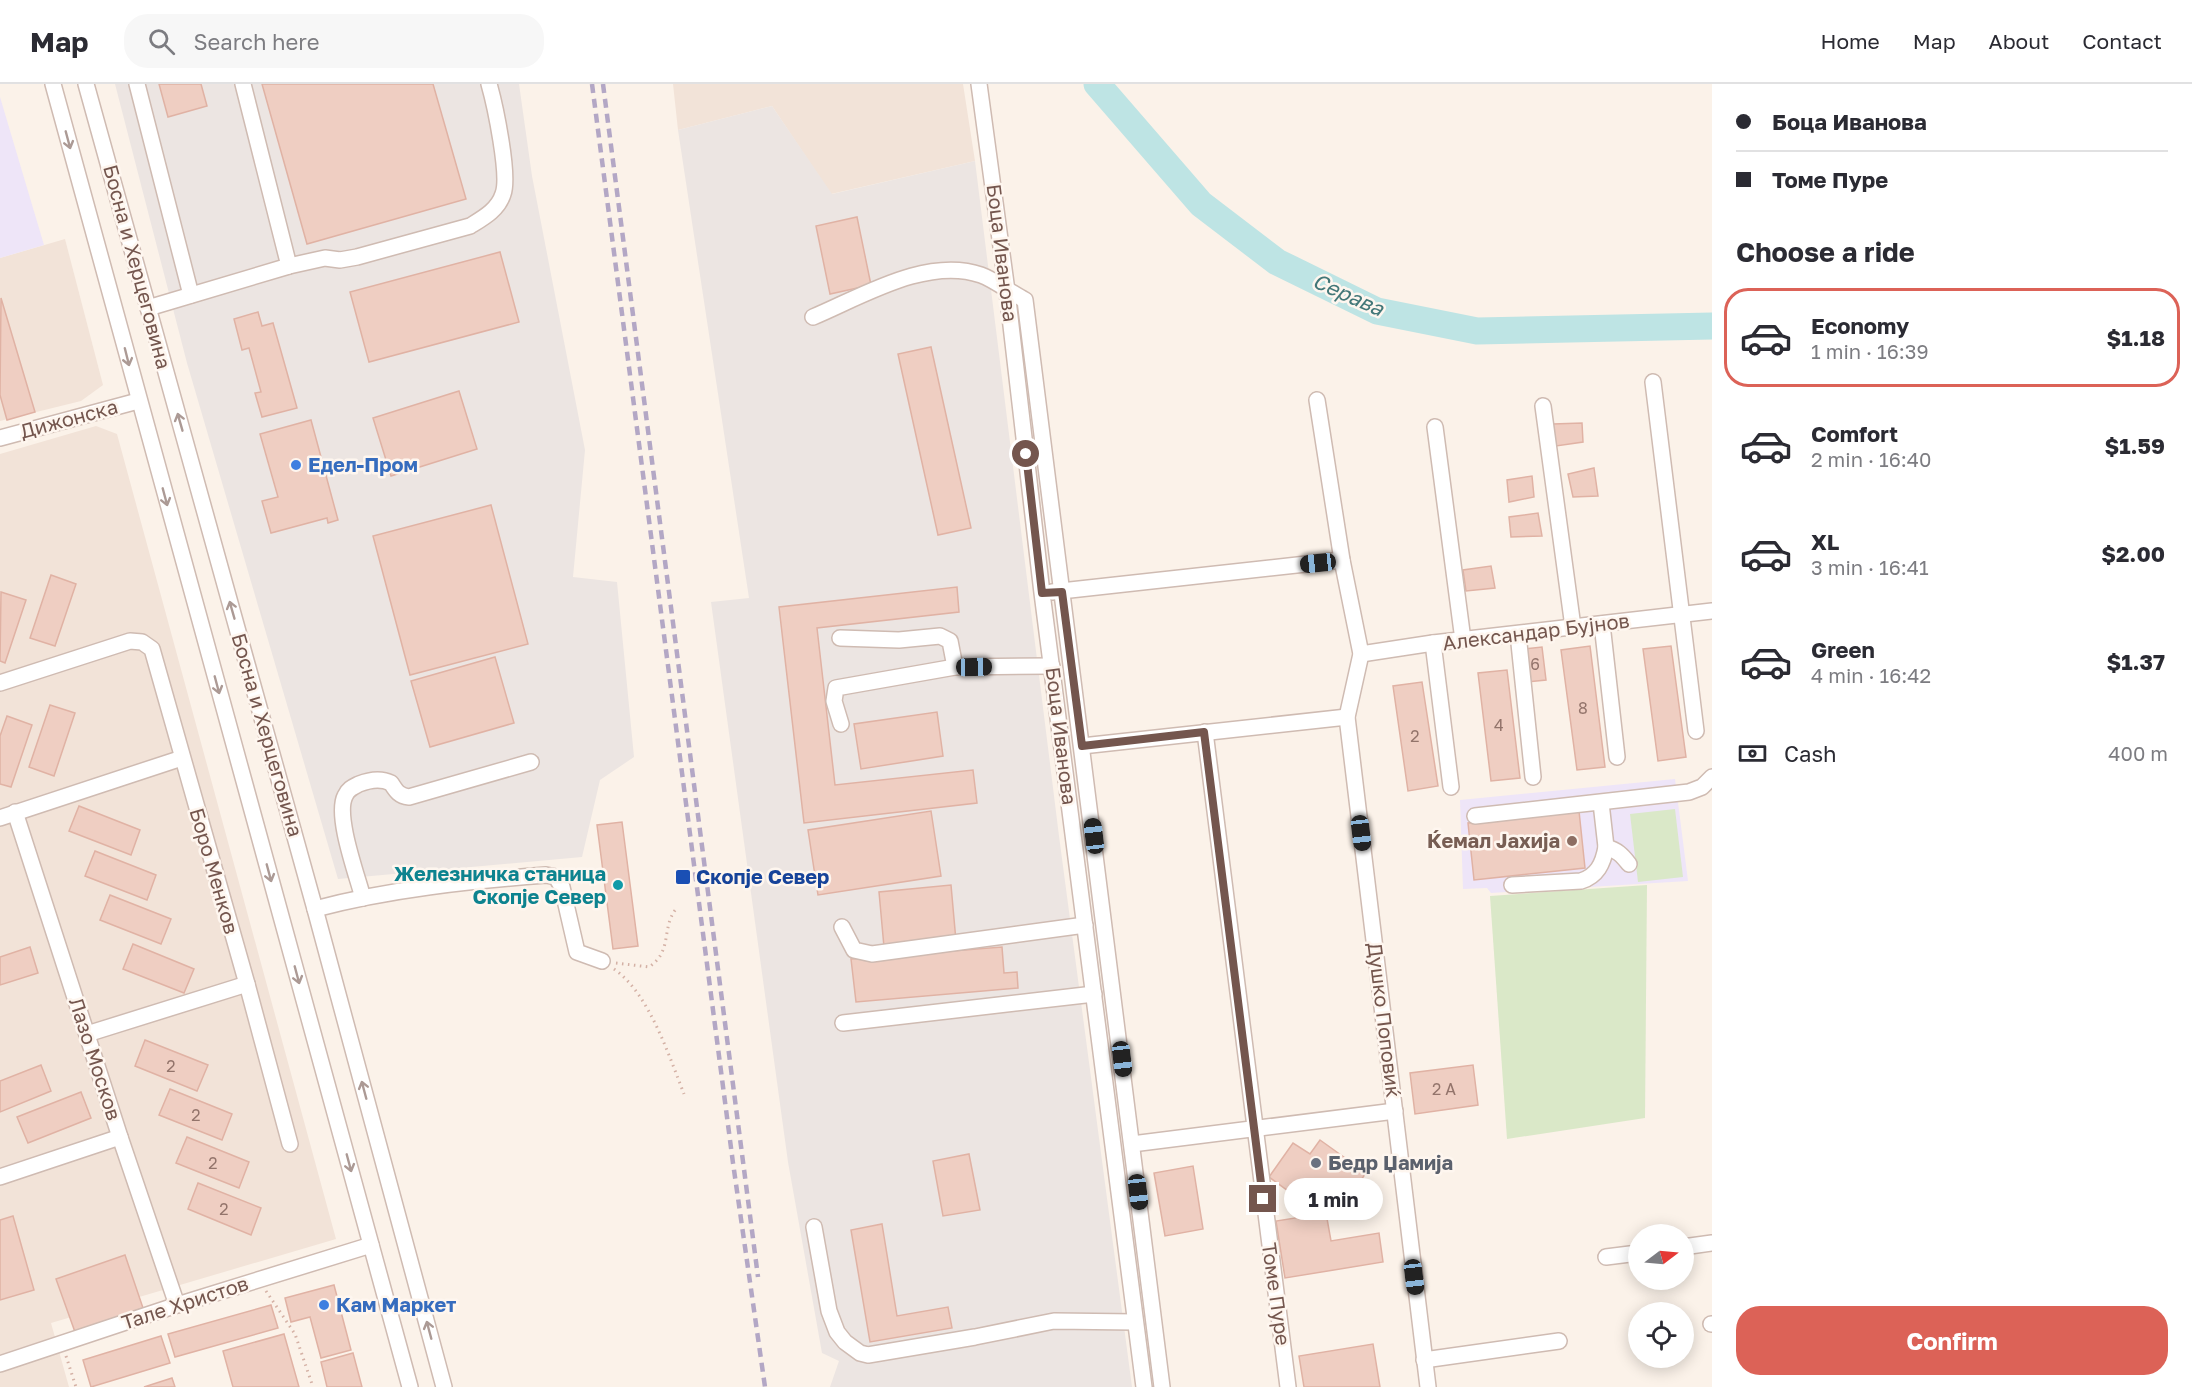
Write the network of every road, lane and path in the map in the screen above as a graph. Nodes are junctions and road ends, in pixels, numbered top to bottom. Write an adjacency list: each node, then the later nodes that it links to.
1 (53, 84): 13 (street, Босна и Херцеговина, one-way to 13)
2 (87, 84): 10 (street, Босна и Херцеговина)
3 (137, 84): 9 (street)
4 (243, 84): 7 (street)
5 (489, 84): 7 (street)
6 (979, 84): 8 (street, Боца Иванова)
7 (289, 266): 9 (street)
8 (1007, 291): 11 (street); 19 (street); 20 (street, Боца Иванова)
9 (191, 295): 10 (street)
10 (148, 308): 52 (street, Босна и Херцеговина, one-way to 10)
11 (813, 317)
12 (1653, 382): 22 (street)
13 (138, 400): 17 (street, Дижонска); 72 (street, Босна и Херцеговина, one-way to 72)
14 (1317, 400): 18 (street)
15 (1543, 406): 24 (street)
16 (1435, 427): 27 (street)
17 (0, 438)
18 (1342, 560): 19 (street); 29 (street)
19 (1062, 592): 20 (street); 37 (street)
20 (1042, 593): 30 (street, Боца Иванова)
21 (1712, 611): 22 (street, Александар Бујнов)
22 (1682, 615): 23 (street, Александар Бујнов); 35 (street)
23 (1602, 624): 24 (street, Александар Бујнов); 38 (street)
24 (1573, 627): 25 (street, Александар Бујнов)
25 (1518, 634): 27 (street, Александар Бујнов); 41 (street)
26 (840, 638): 31 (street)
27 (1462, 640): 28 (street, Александар Бујнов)
28 (1433, 643): 29 (street, Александар Бујнов); 43 (street)
29 (1361, 654): 33 (street, Душко Поповиќ)
30 (1052, 666): 31 (street); 54 (street, Боца Иванова)
31 (955, 667): 34 (street)
32 (0, 683): 39 (street, Боро Менков)
33 (1347, 717): 36 (street); 64 (street, Душко Поповиќ)
34 (841, 724)
35 (1696, 731)
36 (1204, 732): 37 (street); 65 (street, Томе Пуре)
37 (1082, 746): 59 (street)
38 (1617, 757)
39 (182, 758): 45 (street); 57 (street, Боро Менков)
40 (531, 762): 51 (street)
41 (1533, 777)
42 (1712, 777): 44 (street)
43 (1451, 787)
44 (1601, 803): 46 (street); 48 (street)
45 (15, 812): 47 (street); 62 (street, Лазо Москов)
46 (1475, 816)
47 (0, 818)
48 (1606, 847): 49 (street); 50 (street)
49 (1629, 864)
50 (1512, 885)
51 (363, 898): 52 (street); 56 (street)
52 (315, 909): 86 (street, Босна и Херцеговина, one-way to 52)
53 (676, 909): 56 (path)
54 (1085, 925): 55 (street); 58 (street, Боца Иванова)
55 (842, 927)
56 (602, 961): 63 (path)
57 (247, 984): 62 (street); 67 (street, Боро Менков)
58 (1094, 994): 60 (street, Боца Иванова); 61 (street)
59 (1116, 1017): 60 (street); 68 (street)
60 (1098, 1020): 78 (street, Боца Иванова)
61 (843, 1023)
62 (87, 1034): 66 (street, Лазо Москов)
63 (684, 1094)
64 (1395, 1111): 65 (street); 81 (street, Душко Поповиќ)
65 (1254, 1129): 68 (street); 89 (street, Томе Пуре)
66 (120, 1137): 69 (street); 77 (street, Лазо Москов)
67 (290, 1144)
68 (1132, 1144): 88 (street)
69 (0, 1177)
70 (814, 1227): 78 (street)
71 (1712, 1243): 73 (street)
72 (371, 1245): 76 (street, Тале Христов); 85 (street, Босна и Херцеговина)
73 (1694, 1245)
74 (1628, 1254): 75 (street)
75 (1606, 1257)
76 (259, 1280): 77 (street, Тале Христов); 84 (path)
77 (177, 1305): 80 (street, Тале Христов)
78 (1136, 1322): 87 (street, Боца Иванова)
79 (1559, 1341): 81 (street)
80 (62, 1343): 82 (street, Тале Христов); 83 (path)
81 (1424, 1360): 90 (street, Душко Поповиќ)
82 (0, 1364)
83 (76, 1387)
84 (313, 1387)
85 (410, 1387)
86 (444, 1387)
87 (1144, 1387)
88 (1162, 1387)
89 (1288, 1387)
90 (1428, 1387)

